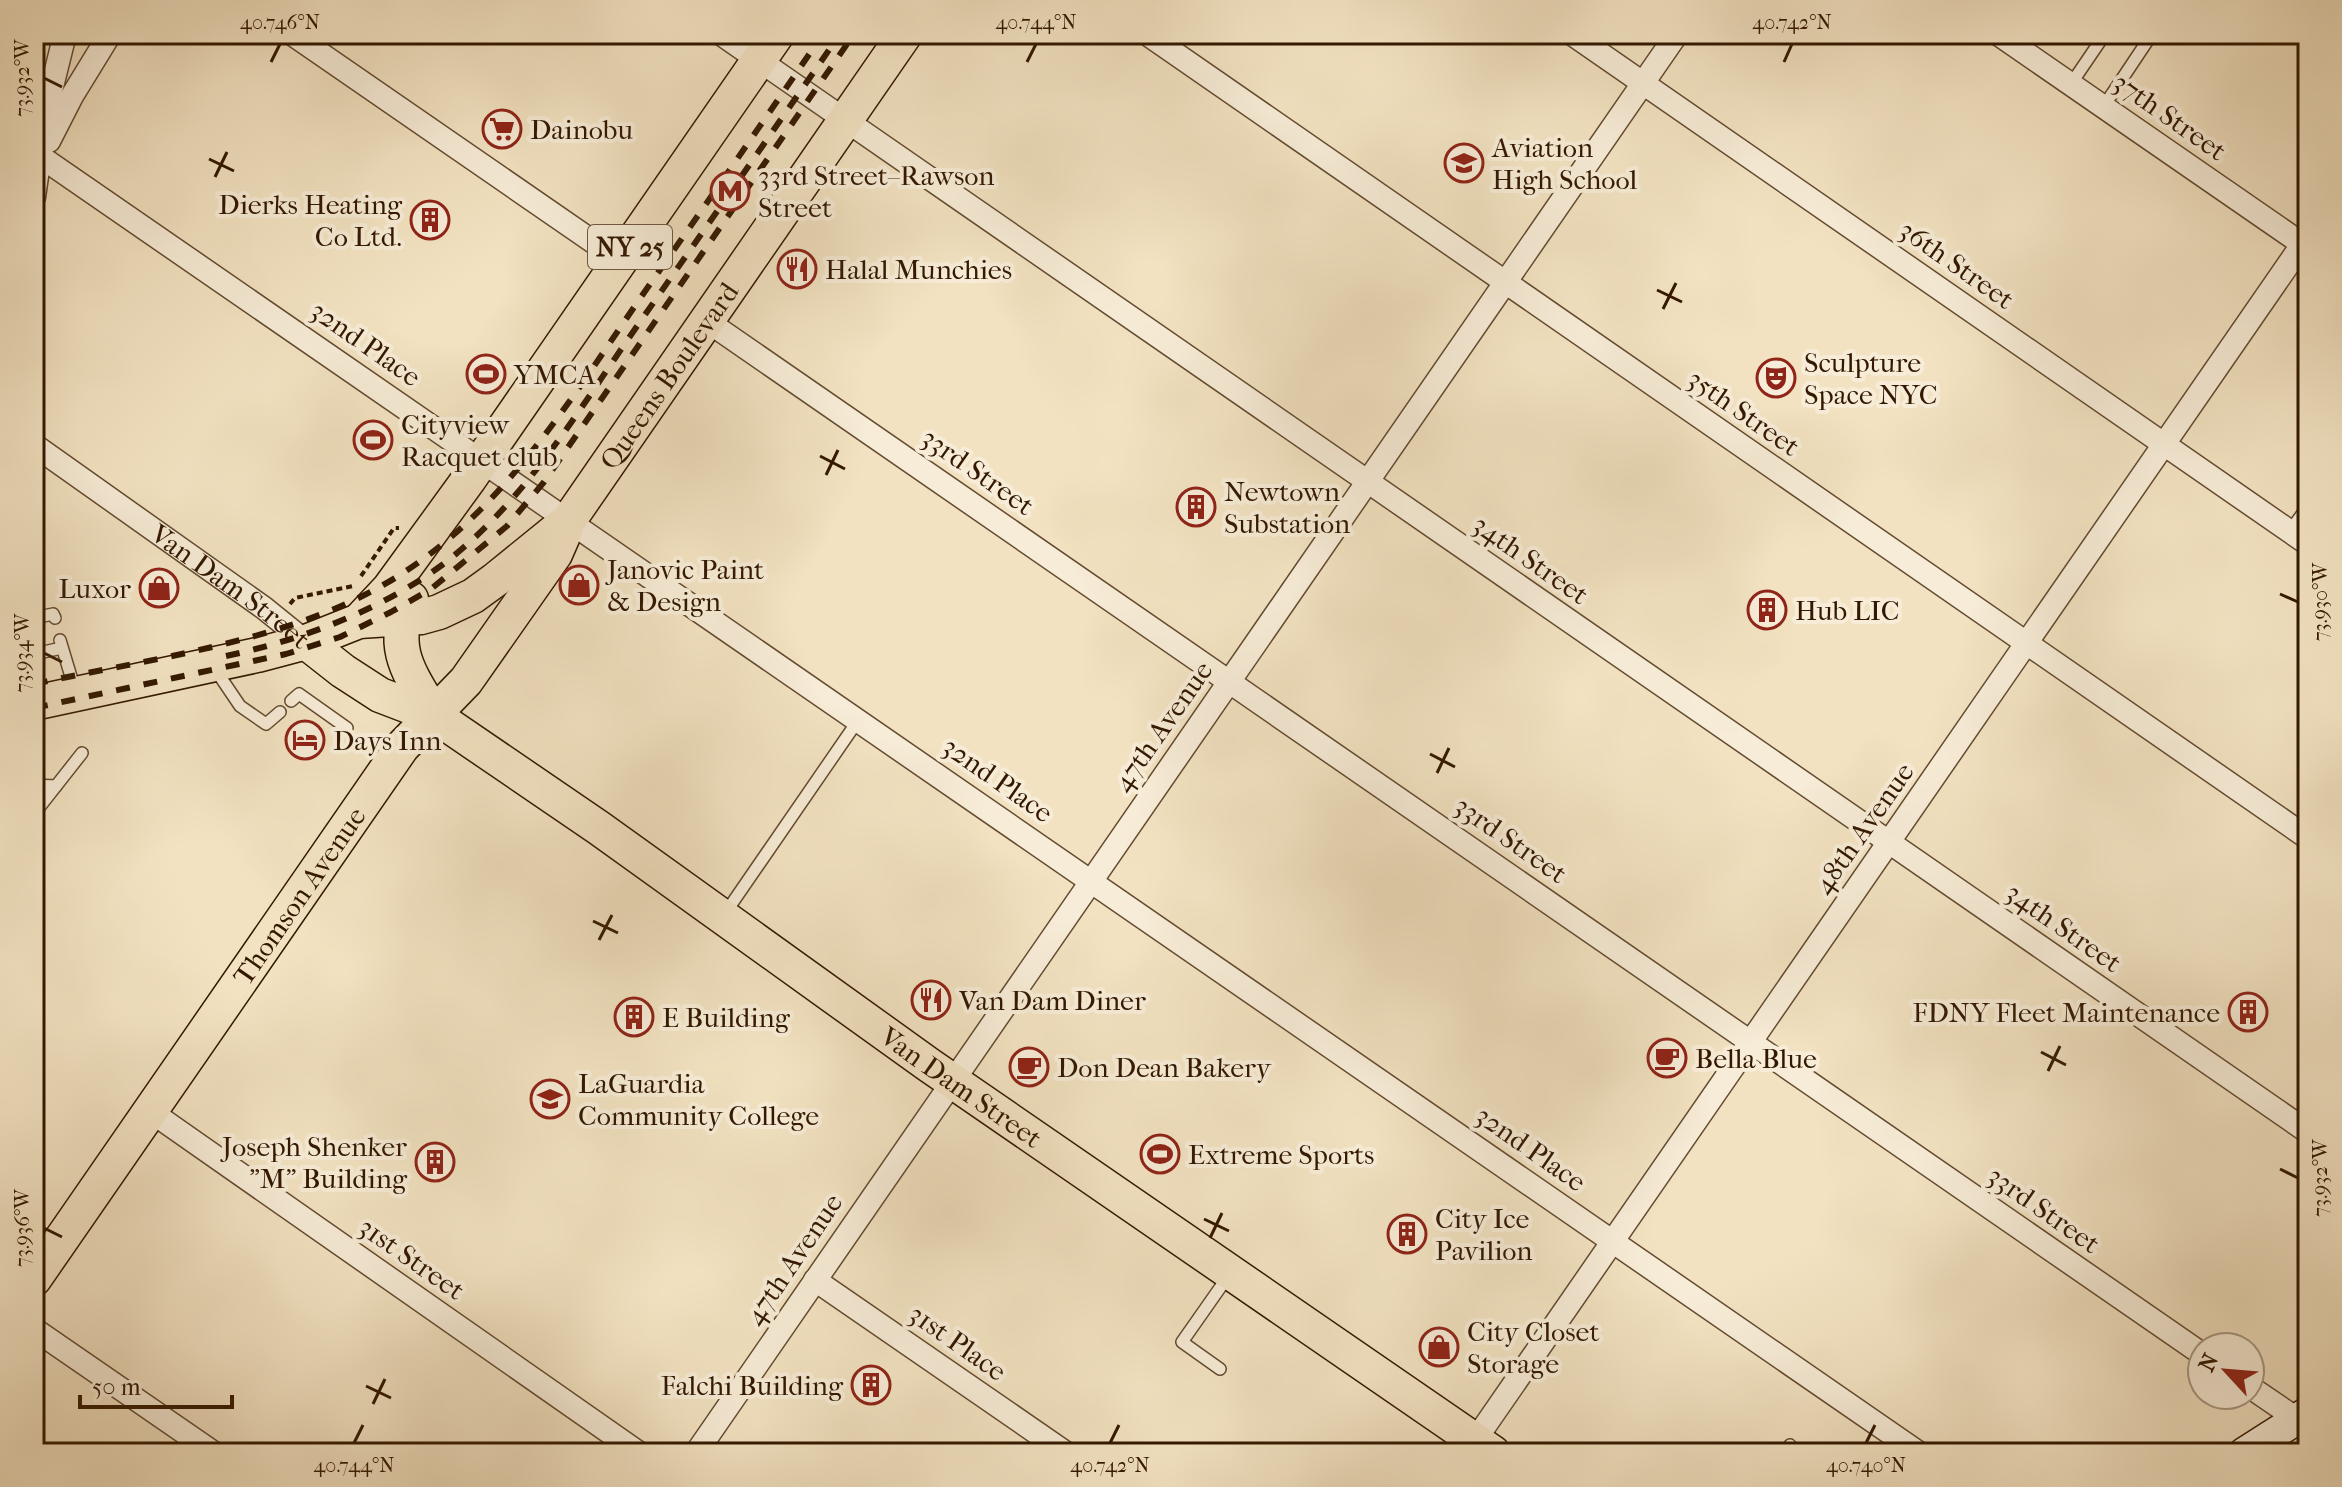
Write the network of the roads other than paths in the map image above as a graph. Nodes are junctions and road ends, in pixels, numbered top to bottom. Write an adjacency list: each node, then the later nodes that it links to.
1 (65, 34): 17 (street)
2 (110, 34): 17 (street)
3 (292, 34): 20 (street)
4 (721, 34): 12 (street, 34th Street)
5 (905, 34): 16 (main road, Queens Boulevard / NY 25)
6 (1147, 34): 21 (street, 35th Street)
7 (1572, 34): 13 (street, 36th Street)
8 (1677, 34): 13 (street, 47th Avenue)
9 (1998, 34): 14 (street, 37th Street)
10 (2105, 34): 14 (lane)
11 (2152, 34): 15 (lane)
12 (768, 47): 16 (street, 34th Street); 20 (main road, Queens Boulevard / NY 25)
13 (1642, 83): 21 (street, 47th Avenue); 24 (street, 36th Street)
14 (2071, 84): 15 (street, 37th Street)
15 (2104, 106): 19 (street, 37th Street)
16 (846, 120): 22 (main road, Queens Boulevard / NY 25); 26 (street, 34th Street)
17 (41, 157): 18 (street); 25 (street, 32nd Place)
18 (34, 197)
19 (2306, 243): 24 (street, 48th Avenue)
20 (621, 261): 25 (main road, Queens Boulevard / NY 25)
21 (1505, 282): 26 (street, 47th Avenue); 36 (street, 35th Street)
22 (707, 321): 28 (main road, Queens Boulevard / NY 25); 39 (street, 33rd Street)
23 (34, 445): 35 (street, Van Dam Street)
24 (2165, 445): 30 (street, 36th Street); 36 (street, 48th Avenue)
25 (482, 460): 28 (street, 32nd Place); 29 (main road, Queens Boulevard / NY 25)
26 (1367, 482): 39 (street, 47th Avenue); 52 (street, 34th Street)
27 (2308, 506): 30 (lane)
28 (569, 520): 33 (main road, Queens Boulevard / NY 25); 44 (main road, Thomson Avenue); 45 (street, 32nd Place)
29 (437, 522): 33 (main road); 34 (main road, Queens Boulevard / NY 25)
30 (2299, 538)
31 (55, 618): 32 (lane)
32 (35, 619)
33 (401, 619): 34 (main road, Queens Boulevard / NY 25); 44 (main road, Van Dam Street)
34 (359, 621): 35 (main road, Queens Boulevard / NY 25)
35 (306, 642): 38 (main road, Queens Boulevard / NY 25); 44 (main road, Van Dam Street)
36 (2027, 644): 51 (street, 35th Street); 52 (street, 48th Avenue)
37 (39, 650): 40 (lane)
38 (212, 665): 40 (main road, Queens Boulevard / NY 25); 43 (lane)
39 (1230, 681): 53 (street, 47th Avenue); 55 (street, 33rd Street)
40 (76, 694): 42 (main road, Queens Boulevard / NY 25)
41 (291, 701): 46 (lane)
42 (34, 703)
43 (280, 712)
44 (435, 716): 54 (main road, Van Dam Street); 57 (main road, Thomson Avenue)
45 (859, 719): 53 (street, 32nd Place); 54 (lane)
46 (347, 728)
47 (82, 753): 49 (lane)
48 (34, 785): 49 (lane)
49 (56, 786): 50 (lane)
50 (34, 814)
51 (2308, 838)
52 (1889, 843): 55 (street, 48th Avenue); 58 (street, 34th Street)
53 (1092, 881): 56 (street, 47th Avenue); 59 (street, 32nd Place)
54 (724, 915): 56 (main road, Van Dam Street)
55 (1752, 1042): 59 (street, 48th Avenue); 64 (street, 33rd Street)
56 (953, 1080): 60 (main road, Van Dam Street); 62 (street, 47th Avenue)
57 (150, 1111): 61 (main road, Thomson Avenue); 70 (street, 31st Street)
58 (2308, 1132)
59 (1613, 1242): 68 (street, 48th Avenue); 73 (street, 32nd Place)
60 (1231, 1272): 65 (lane); 68 (main road, Van Dam Street)
61 (34, 1279)
62 (815, 1280): 71 (street, 47th Avenue); 72 (street, 31st Place)
63 (34, 1329): 69 (street)
64 (2186, 1343)
65 (1220, 1369)
66 (2266, 1396): 67 (street)
67 (2303, 1416): 74 (street)
68 (1478, 1449)
69 (214, 1453)
70 (639, 1453)
71 (696, 1453)
72 (1066, 1453)
73 (1919, 1453)
74 (2244, 1453)

